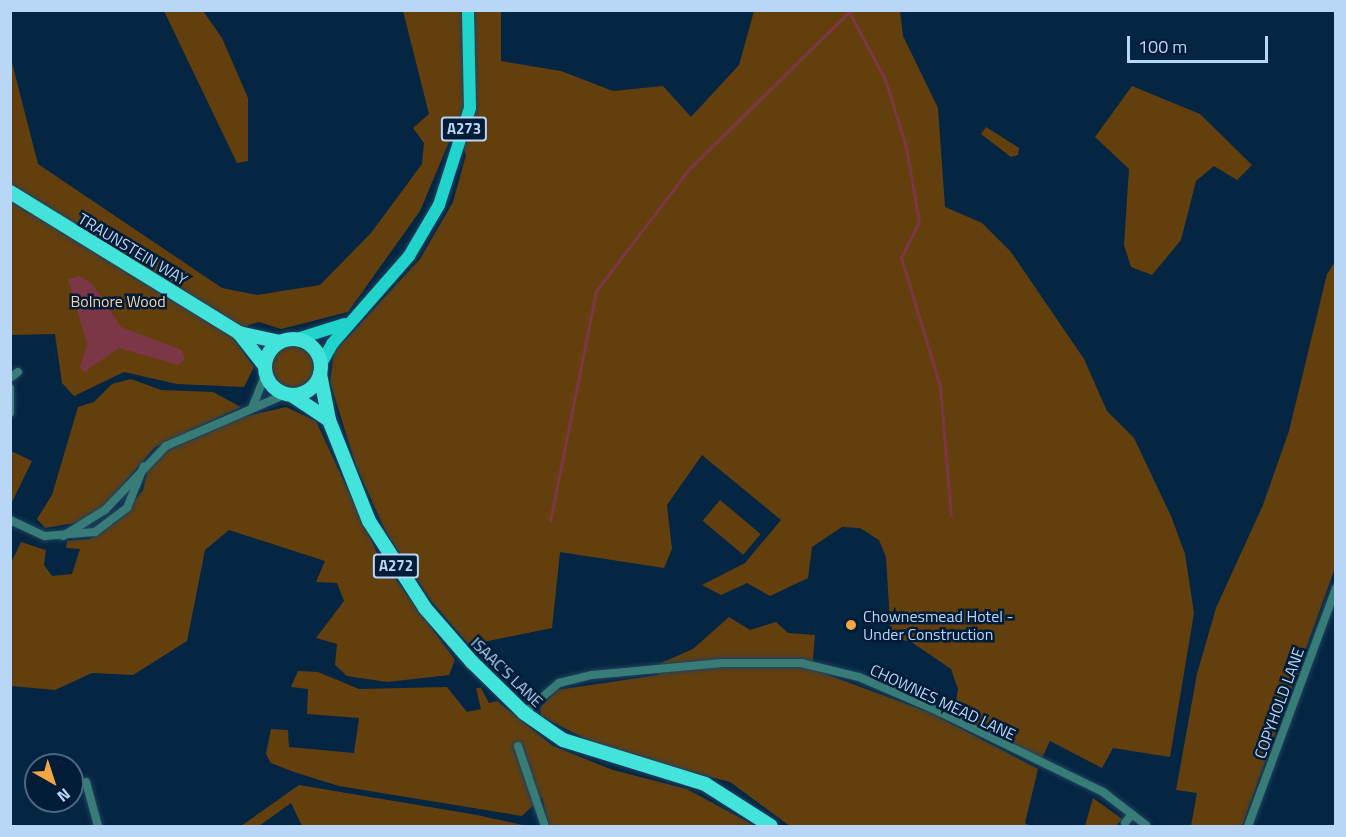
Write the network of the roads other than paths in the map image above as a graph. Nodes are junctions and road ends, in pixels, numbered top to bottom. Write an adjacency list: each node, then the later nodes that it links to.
1 (468, 10): 3 (main road, A273)
2 (10, 192): 4 (highway, TRAUNSTEIN WAY)
3 (349, 322): 5 (main road); 7 (main road, A273)
4 (239, 333): 6 (highway, TRAUNSTEIN WAY); 8 (highway, TRAUNSTEIN WAY)
5 (297, 339): 6 (highway); 7 (highway)
6 (280, 342): 8 (highway)
7 (321, 369): 12 (highway); 15 (highway, ISAAC'S LANE / A272)
8 (264, 370): 12 (highway); 13 (street)
9 (18, 372): 10 (street)
10 (10, 378)
11 (10, 388): 14 (street)
12 (288, 395): 13 (street); 15 (highway)
13 (252, 408): 16 (street)
14 (10, 413)
15 (330, 420): 20 (highway, ISAAC'S LANE / A272)
16 (144, 466): 18 (street); 18 (street)
17 (10, 520): 18 (street)
18 (63, 536)
19 (1335, 588): 29 (street, COPYHOLD LANE)
20 (524, 713): 23 (street, CHOWNES MEAD LANE); 28 (highway, ISAAC'S LANE / A272)
21 (518, 746): 27 (street)
22 (86, 782): 26 (street)
23 (1132, 814): 24 (street); 25 (street, CHOWNES MEAD LANE)
24 (1125, 824)
25 (1146, 825)
26 (98, 826)
27 (545, 826)
28 (771, 826)
29 (1248, 826)

